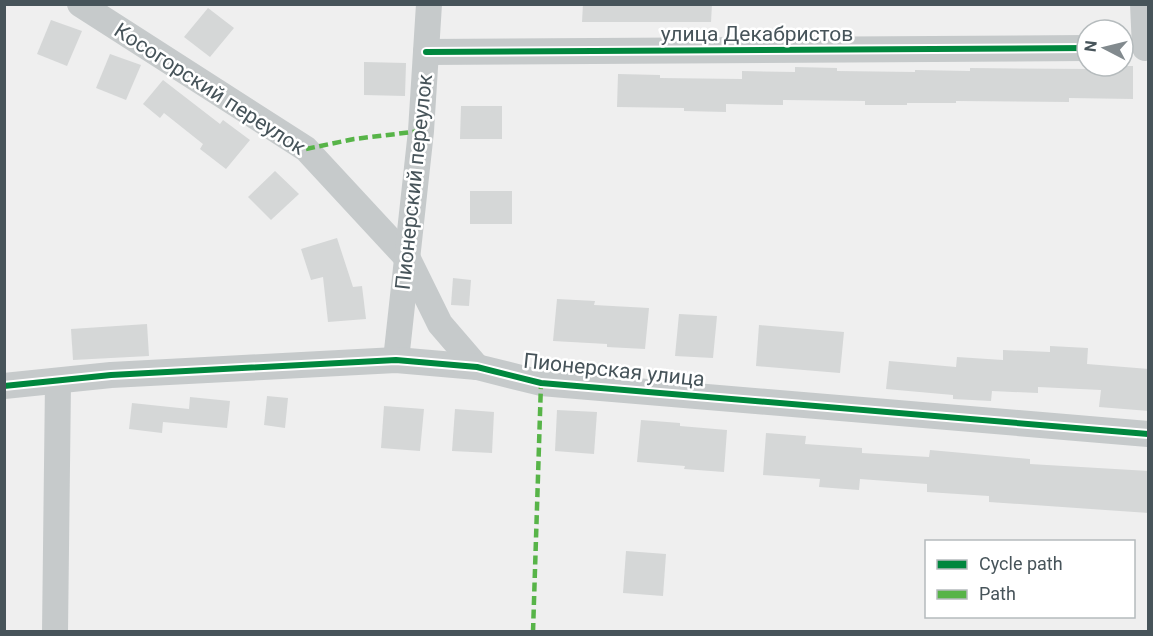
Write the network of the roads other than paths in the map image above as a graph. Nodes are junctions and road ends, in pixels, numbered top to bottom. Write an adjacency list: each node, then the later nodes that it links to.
1 (81, 4): 7 (street, Косогорский переулок)
2 (429, 4): 6 (street, Пионерский переулок)
3 (1143, 4): 5 (street)
4 (1075, 48): 6 (street, улица Декабристов)
5 (1139, 48)
6 (426, 52): 7 (street, Пионерский переулок)
7 (408, 259): 8 (street, Пионерский переулок); 9 (street, Косогорский переулок)
8 (396, 360): 9 (street, Пионерская улица); 10 (street, Пионерская улица)
9 (477, 367): 12 (street, Пионерская улица)
10 (58, 382): 11 (street, Пионерская улица); 13 (street)
11 (4, 386)
12 (1149, 434)
13 (55, 632)

